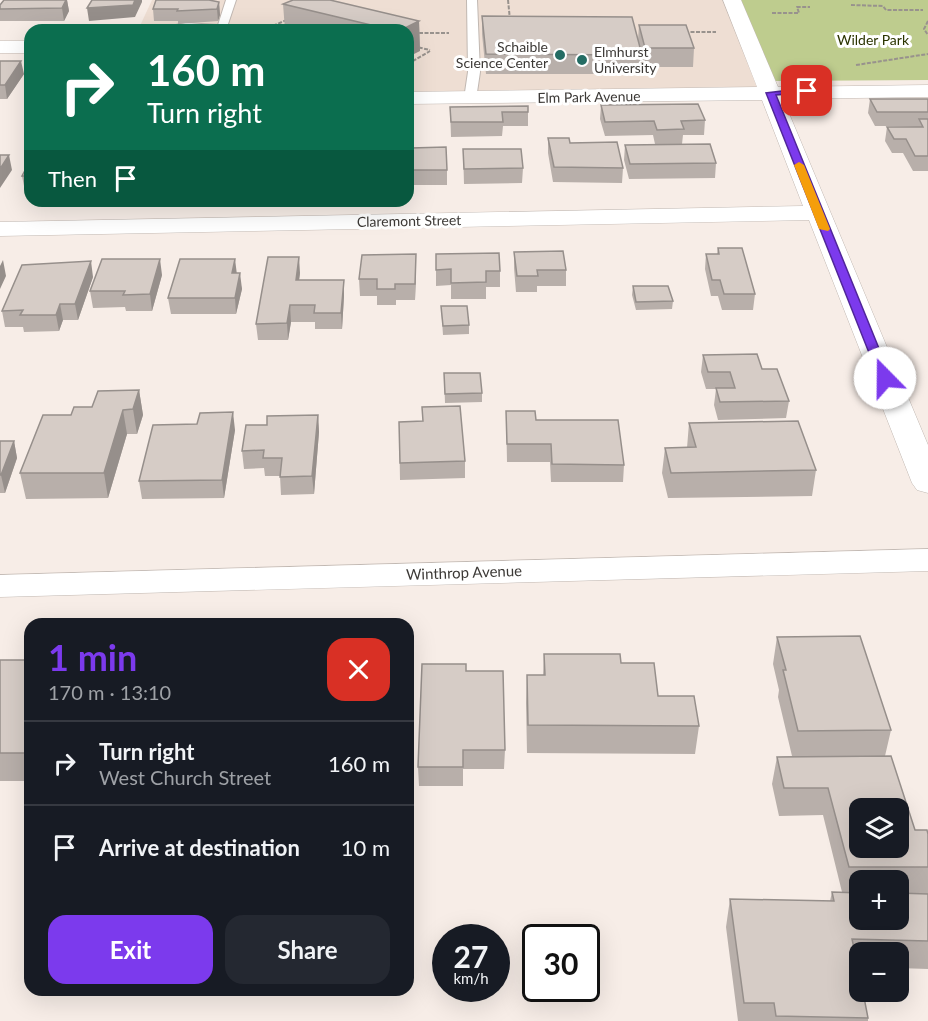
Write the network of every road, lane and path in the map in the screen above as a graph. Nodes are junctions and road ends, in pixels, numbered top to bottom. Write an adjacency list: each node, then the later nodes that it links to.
1 (231, 0): 12 (lane)
2 (472, 0): 27 (lane)
3 (508, 0): 10 (path)
4 (732, 0): 25 (street)
5 (851, 5): 7 (path)
6 (810, 8): 8 (path)
7 (923, 10)
8 (772, 13)
9 (295, 19): 13 (path)
10 (510, 21)
11 (928, 21): 14 (path)
12 (223, 24)
13 (275, 24)
14 (926, 29): 19 (path)
15 (676, 32): 16 (path)
16 (717, 32)
17 (414, 33): 18 (path)
18 (451, 33)
19 (928, 35)
20 (0, 47): 21 (street)
21 (24, 47)
22 (414, 47): 23 (path)
23 (414, 59)
24 (928, 91): 25 (street, Elm Park Avenue)
25 (770, 93): 27 (street, Elm Park Avenue); 28 (street)
26 (414, 98): 27 (street, Elm Park Avenue)
27 (470, 99)
28 (818, 213): 29 (street, Claremont Street); 30 (street)
29 (0, 229)
30 (928, 483)
31 (928, 560): 32 (street, Winthrop Avenue)
32 (0, 586)

